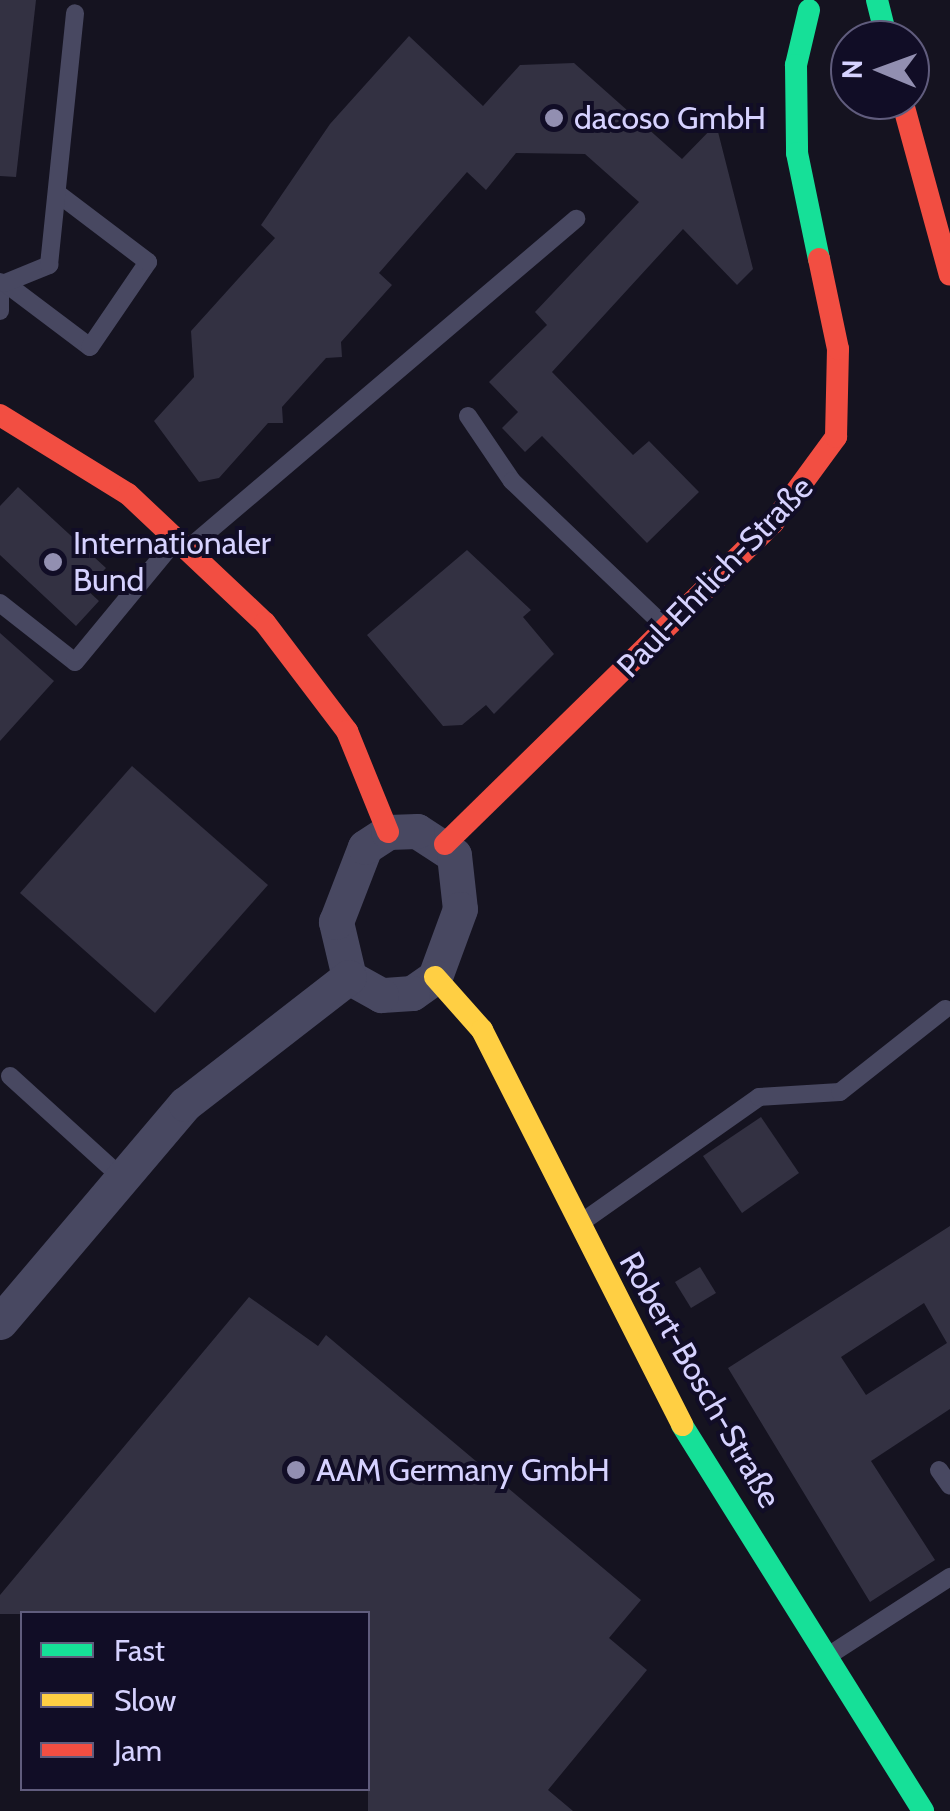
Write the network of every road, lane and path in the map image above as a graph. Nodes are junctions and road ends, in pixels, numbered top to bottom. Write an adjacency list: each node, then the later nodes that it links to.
1 (809, 10): 13 (street, Paul-Ehrlich-Straße)
2 (75, 13): 4 (lane)
3 (907, 120): 6 (street)
4 (56, 193): 7 (lane); 7 (lane)
5 (576, 220): 11 (lane)
6 (950, 275)
7 (2, 283): 8 (lane)
8 (0, 311)
9 (468, 416): 13 (lane)
10 (3, 422): 11 (street)
11 (184, 542): 12 (lane); 14 (street)
12 (0, 604)
13 (666, 632): 15 (street, Paul-Ehrlich-Straße)
14 (388, 832): 15 (street); 16 (street)
15 (446, 844): 17 (street)
16 (349, 976): 17 (street); 20 (street)
17 (435, 977): 21 (street, Robert-Bosch-Straße)
18 (945, 1010): 21 (lane)
19 (10, 1076): 20 (lane)
20 (121, 1177): 22 (street)
21 (577, 1226): 24 (street, Robert-Bosch-Straße)
22 (0, 1322)
23 (950, 1577): 24 (lane)
24 (827, 1657): 25 (street, Robert-Bosch-Straße)
25 (931, 1809)

